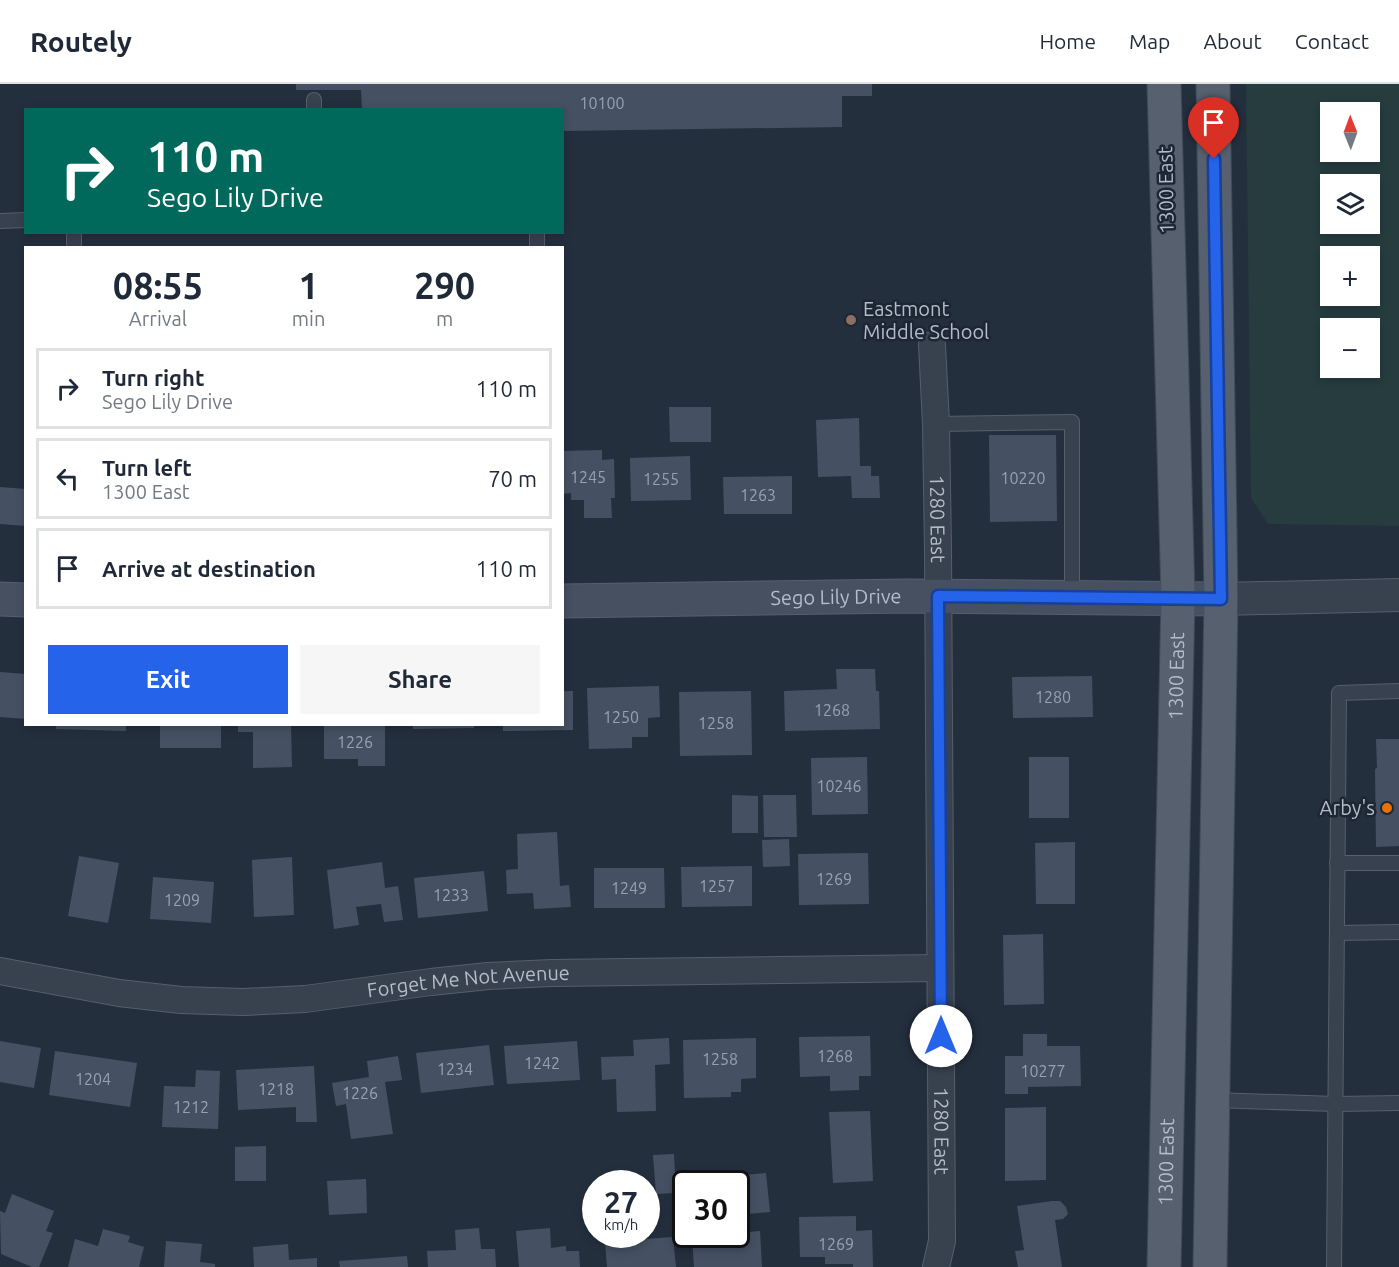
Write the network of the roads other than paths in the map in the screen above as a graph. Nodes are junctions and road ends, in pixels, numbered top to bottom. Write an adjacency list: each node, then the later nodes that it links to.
1 (1164, 84): 10 (main road, 1300 East)
2 (1213, 84): 12 (main road)
3 (24, 220): 4 (lane)
4 (0, 221)
5 (932, 345): 6 (street, 1280 East)
6 (936, 424): 8 (street, 1280 East); 9 (lane)
7 (1399, 595): 12 (street, Sego Lily Drive)
8 (938, 596): 9 (main road, Sego Lily Drive); 14 (main road, Sego Lily Drive); 21 (street, 1280 East)
9 (1072, 597): 10 (main road, Sego Lily Drive)
10 (1178, 597): 12 (main road, Sego Lily Drive); 18 (main road, 1300 East)
11 (0, 599): 13 (main road)
12 (1221, 599): 23 (main road)
13 (24, 600)
14 (564, 601)
15 (1399, 691): 16 (lane)
16 (1337, 863): 17 (lane); 20 (lane)
17 (1399, 863)
18 (1170, 926): 23 (main road); 27 (main road, 1300 East)
19 (1399, 932): 20 (lane)
20 (1337, 933): 25 (lane)
21 (940, 968): 22 (street, Forget Me Not Avenue); 26 (street, 1280 East)
22 (0, 971)
23 (1212, 1100): 25 (lane); 28 (main road)
24 (1399, 1102): 25 (lane)
25 (1335, 1104): 29 (lane)
26 (936, 1267)
27 (1164, 1267)
28 (1210, 1267)
29 (1334, 1267)

